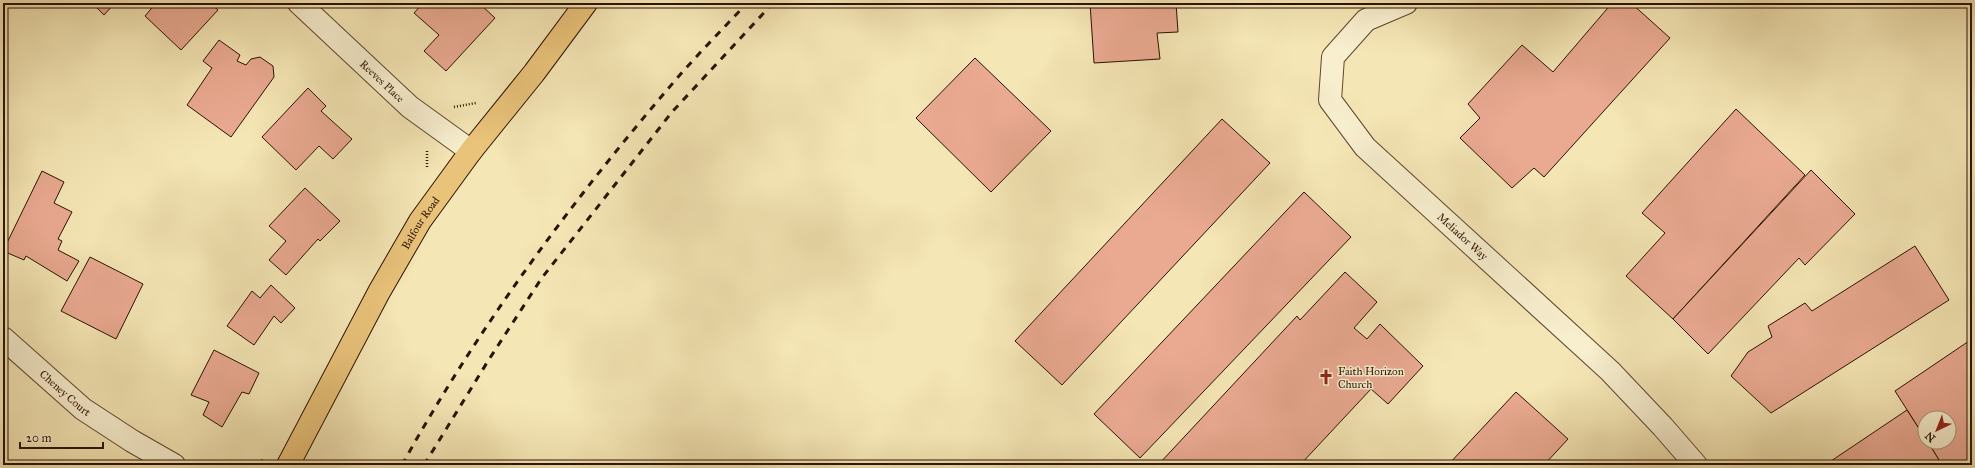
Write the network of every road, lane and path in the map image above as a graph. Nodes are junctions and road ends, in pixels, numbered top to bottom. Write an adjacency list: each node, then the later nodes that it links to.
1 (299, 3): 4 (street, Reeves Place)
2 (586, 3): 4 (main road, Balfour Road)
3 (1406, 3): 8 (street, Meliador Way)
4 (471, 151): 7 (main road, Balfour Road)
5 (3, 338): 6 (street, Cheney Court)
6 (174, 465)
7 (288, 465)
8 (1696, 465)

